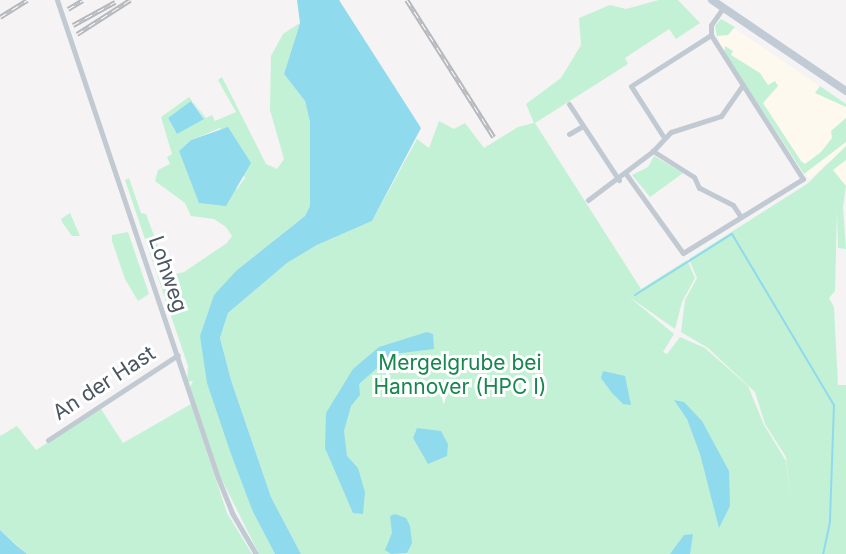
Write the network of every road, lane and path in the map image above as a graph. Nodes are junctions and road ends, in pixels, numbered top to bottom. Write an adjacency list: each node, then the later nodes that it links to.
1 (57, 0): 16 (street, Lohweg)
2 (712, 0): 3 (main road)
3 (722, 9): 4 (street); 6 (main road)
4 (711, 35): 5 (street); 10 (street)
5 (743, 85): 10 (street); 15 (street)
6 (846, 91)
7 (569, 104): 8 (street)
8 (583, 126): 9 (street); 13 (street)
9 (569, 134)
10 (663, 136): 11 (street)
11 (653, 151): 12 (street); 15 (street)
12 (626, 174): 13 (street); 15 (street)
13 (619, 180): 14 (street)
14 (588, 200)
15 (741, 217)
16 (178, 355): 17 (street, An der Hast); 18 (street, Lohweg)
17 (48, 440)
18 (256, 554)

